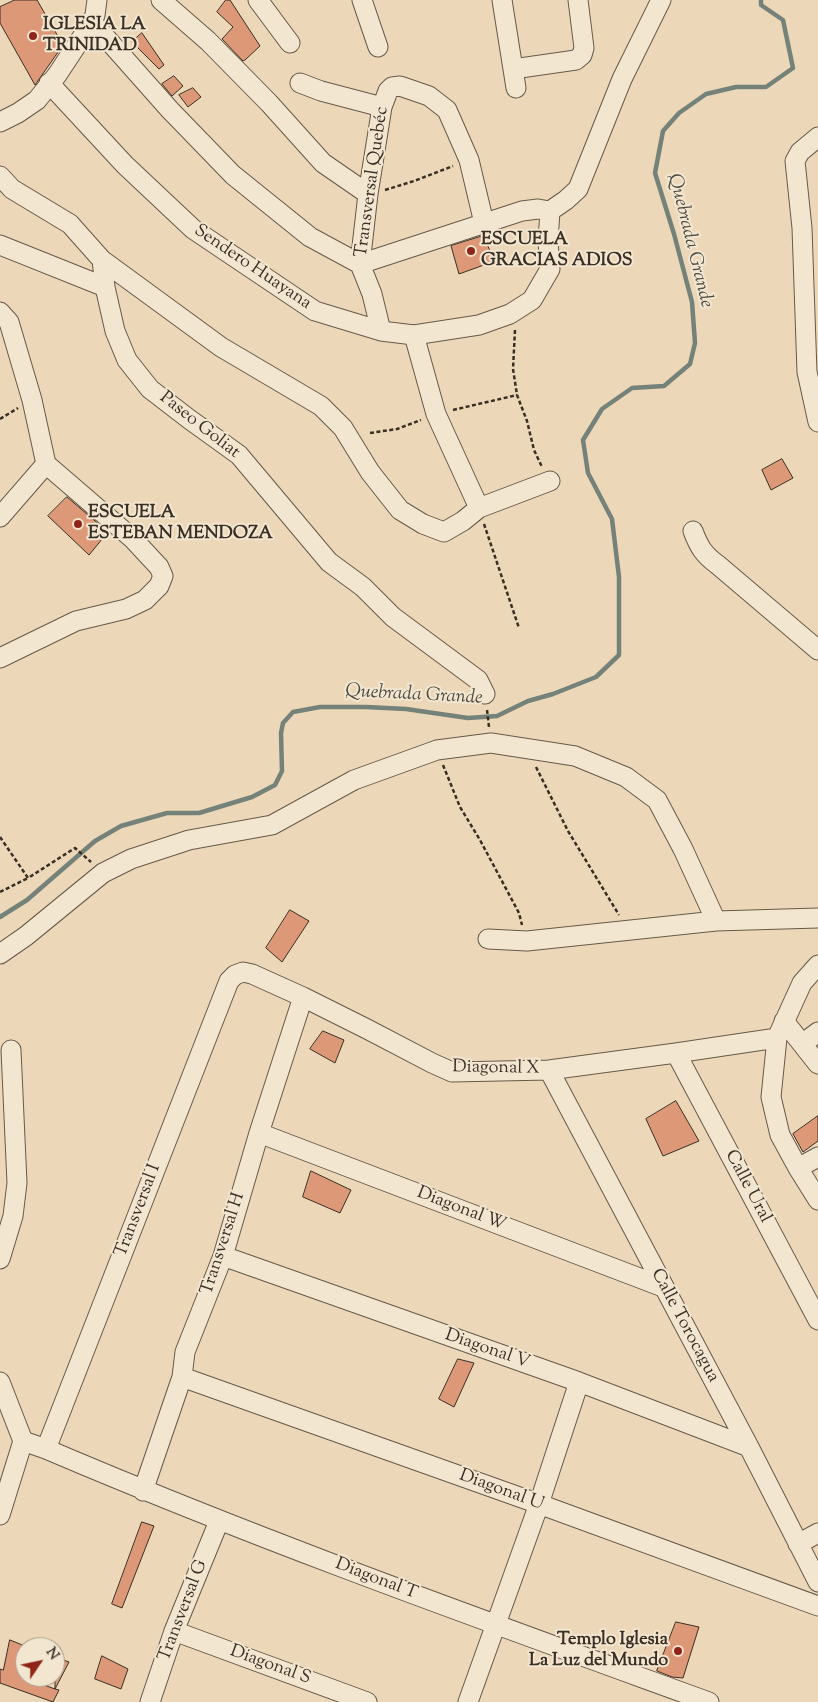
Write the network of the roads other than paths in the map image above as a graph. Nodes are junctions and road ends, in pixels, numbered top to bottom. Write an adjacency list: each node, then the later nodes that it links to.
1 (97, 0): 8 (street)
2 (161, 0): 19 (street)
3 (258, 0): 9 (street)
4 (362, 0): 10 (street)
5 (502, 0): 11 (street)
6 (578, 0): 11 (street)
7 (661, 0): 20 (street)
8 (92, 22): 12 (street); 24 (street)
9 (290, 43)
10 (378, 47)
11 (513, 70): 14 (street)
12 (49, 83): 16 (street); 27 (street, Sendero Huayana)
13 (300, 83): 15 (street)
14 (516, 88)
15 (385, 99): 19 (street, Transversal Quebéc); 21 (street)
16 (0, 122)
17 (818, 137): 29 (street)
18 (0, 176): 23 (street)
19 (368, 194): 24 (street, Transversal Quebéc)
20 (550, 211): 21 (street); 28 (street, Sendero Huayana)
21 (484, 223): 24 (street)
22 (0, 246): 25 (street)
23 (102, 260): 25 (street, Paseo Goliat); 32 (street)
24 (360, 264): 27 (street, Transversal Quebéc)
25 (105, 287): 37 (street, Paseo Goliat)
26 (0, 312): 30 (street)
27 (381, 330): 28 (street, Sendero Huayana)
28 (414, 335): 32 (street)
29 (818, 422)
30 (46, 464): 33 (street); 36 (street)
31 (550, 481): 32 (street)
32 (479, 508)
33 (0, 517)
34 (693, 531): 35 (street)
35 (818, 650)
36 (0, 658)
37 (485, 694)
38 (818, 918): 39 (street)
39 (716, 921): 40 (street); 41 (street)
40 (488, 939)
41 (0, 954)
42 (818, 965): 45 (street)
43 (235, 975): 44 (street, Diagonal X); 66 (street, Transversal I)
44 (303, 997): 51 (street, Diagonal X); 53 (street, Transversal H)
45 (781, 1030): 47 (street); 49 (street, Diagonal X); 55 (street)
46 (818, 1032): 47 (street)
47 (802, 1044): 50 (street)
48 (11, 1050): 52 (street)
49 (676, 1053): 51 (street, Diagonal X); 60 (street, Calle Ural)
50 (818, 1064)
51 (549, 1070): 59 (street, Calle Torocagua)
52 (7, 1131): 58 (street)
53 (259, 1133): 57 (street, Transversal H); 59 (street, Diagonal W)
54 (818, 1157): 55 (street)
55 (798, 1168): 56 (street)
56 (818, 1200)
57 (223, 1256): 61 (street, Transversal H); 63 (street, Diagonal V)
58 (0, 1259)
59 (664, 1288): 65 (street, Calle Torocagua)
60 (817, 1316)
61 (182, 1377): 67 (street, Transversal H); 68 (street, Diagonal U)
62 (0, 1382): 64 (street)
63 (579, 1382): 65 (street, Diagonal V); 68 (street)
64 (23, 1441): 66 (street, Diagonal T); 69 (street)
65 (749, 1447): 72 (street, Calle Torocagua)
66 (46, 1449): 67 (street, Diagonal T)
67 (143, 1491): 70 (street, Diagonal T)
68 (539, 1504): 74 (street, Diagonal U); 75 (street)
69 (0, 1515)
70 (219, 1521): 75 (street, Diagonal T); 76 (street, Transversal G)
71 (818, 1533): 72 (street)
72 (798, 1544): 73 (street, Calle Torocagua)
73 (818, 1582)
74 (818, 1606)
75 (497, 1625): 79 (street); 80 (street, Diagonal T)
76 (174, 1631): 77 (street, Transversal G); 78 (street, Diagonal S)
77 (150, 1702)
78 (366, 1702)
79 (468, 1702)
80 (708, 1702)

